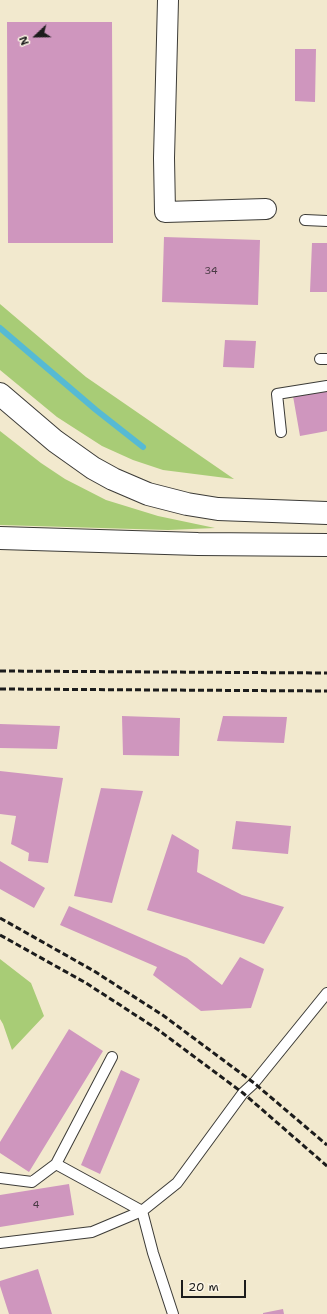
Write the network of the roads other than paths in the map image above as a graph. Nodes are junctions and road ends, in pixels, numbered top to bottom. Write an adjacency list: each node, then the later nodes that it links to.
1 (168, 0): 2 (street)
2 (266, 209)
3 (305, 220): 4 (lane)
4 (327, 221)
5 (327, 386): 7 (lane)
6 (0, 394): 8 (main road)
7 (281, 432)
8 (327, 513)
9 (0, 538): 10 (main road)
10 (327, 545)
11 (327, 993): 15 (lane)
12 (112, 1057): 13 (lane)
13 (56, 1164): 14 (lane); 15 (lane)
14 (0, 1178)
15 (142, 1211): 16 (lane); 17 (lane)
16 (0, 1243)
17 (173, 1314)

